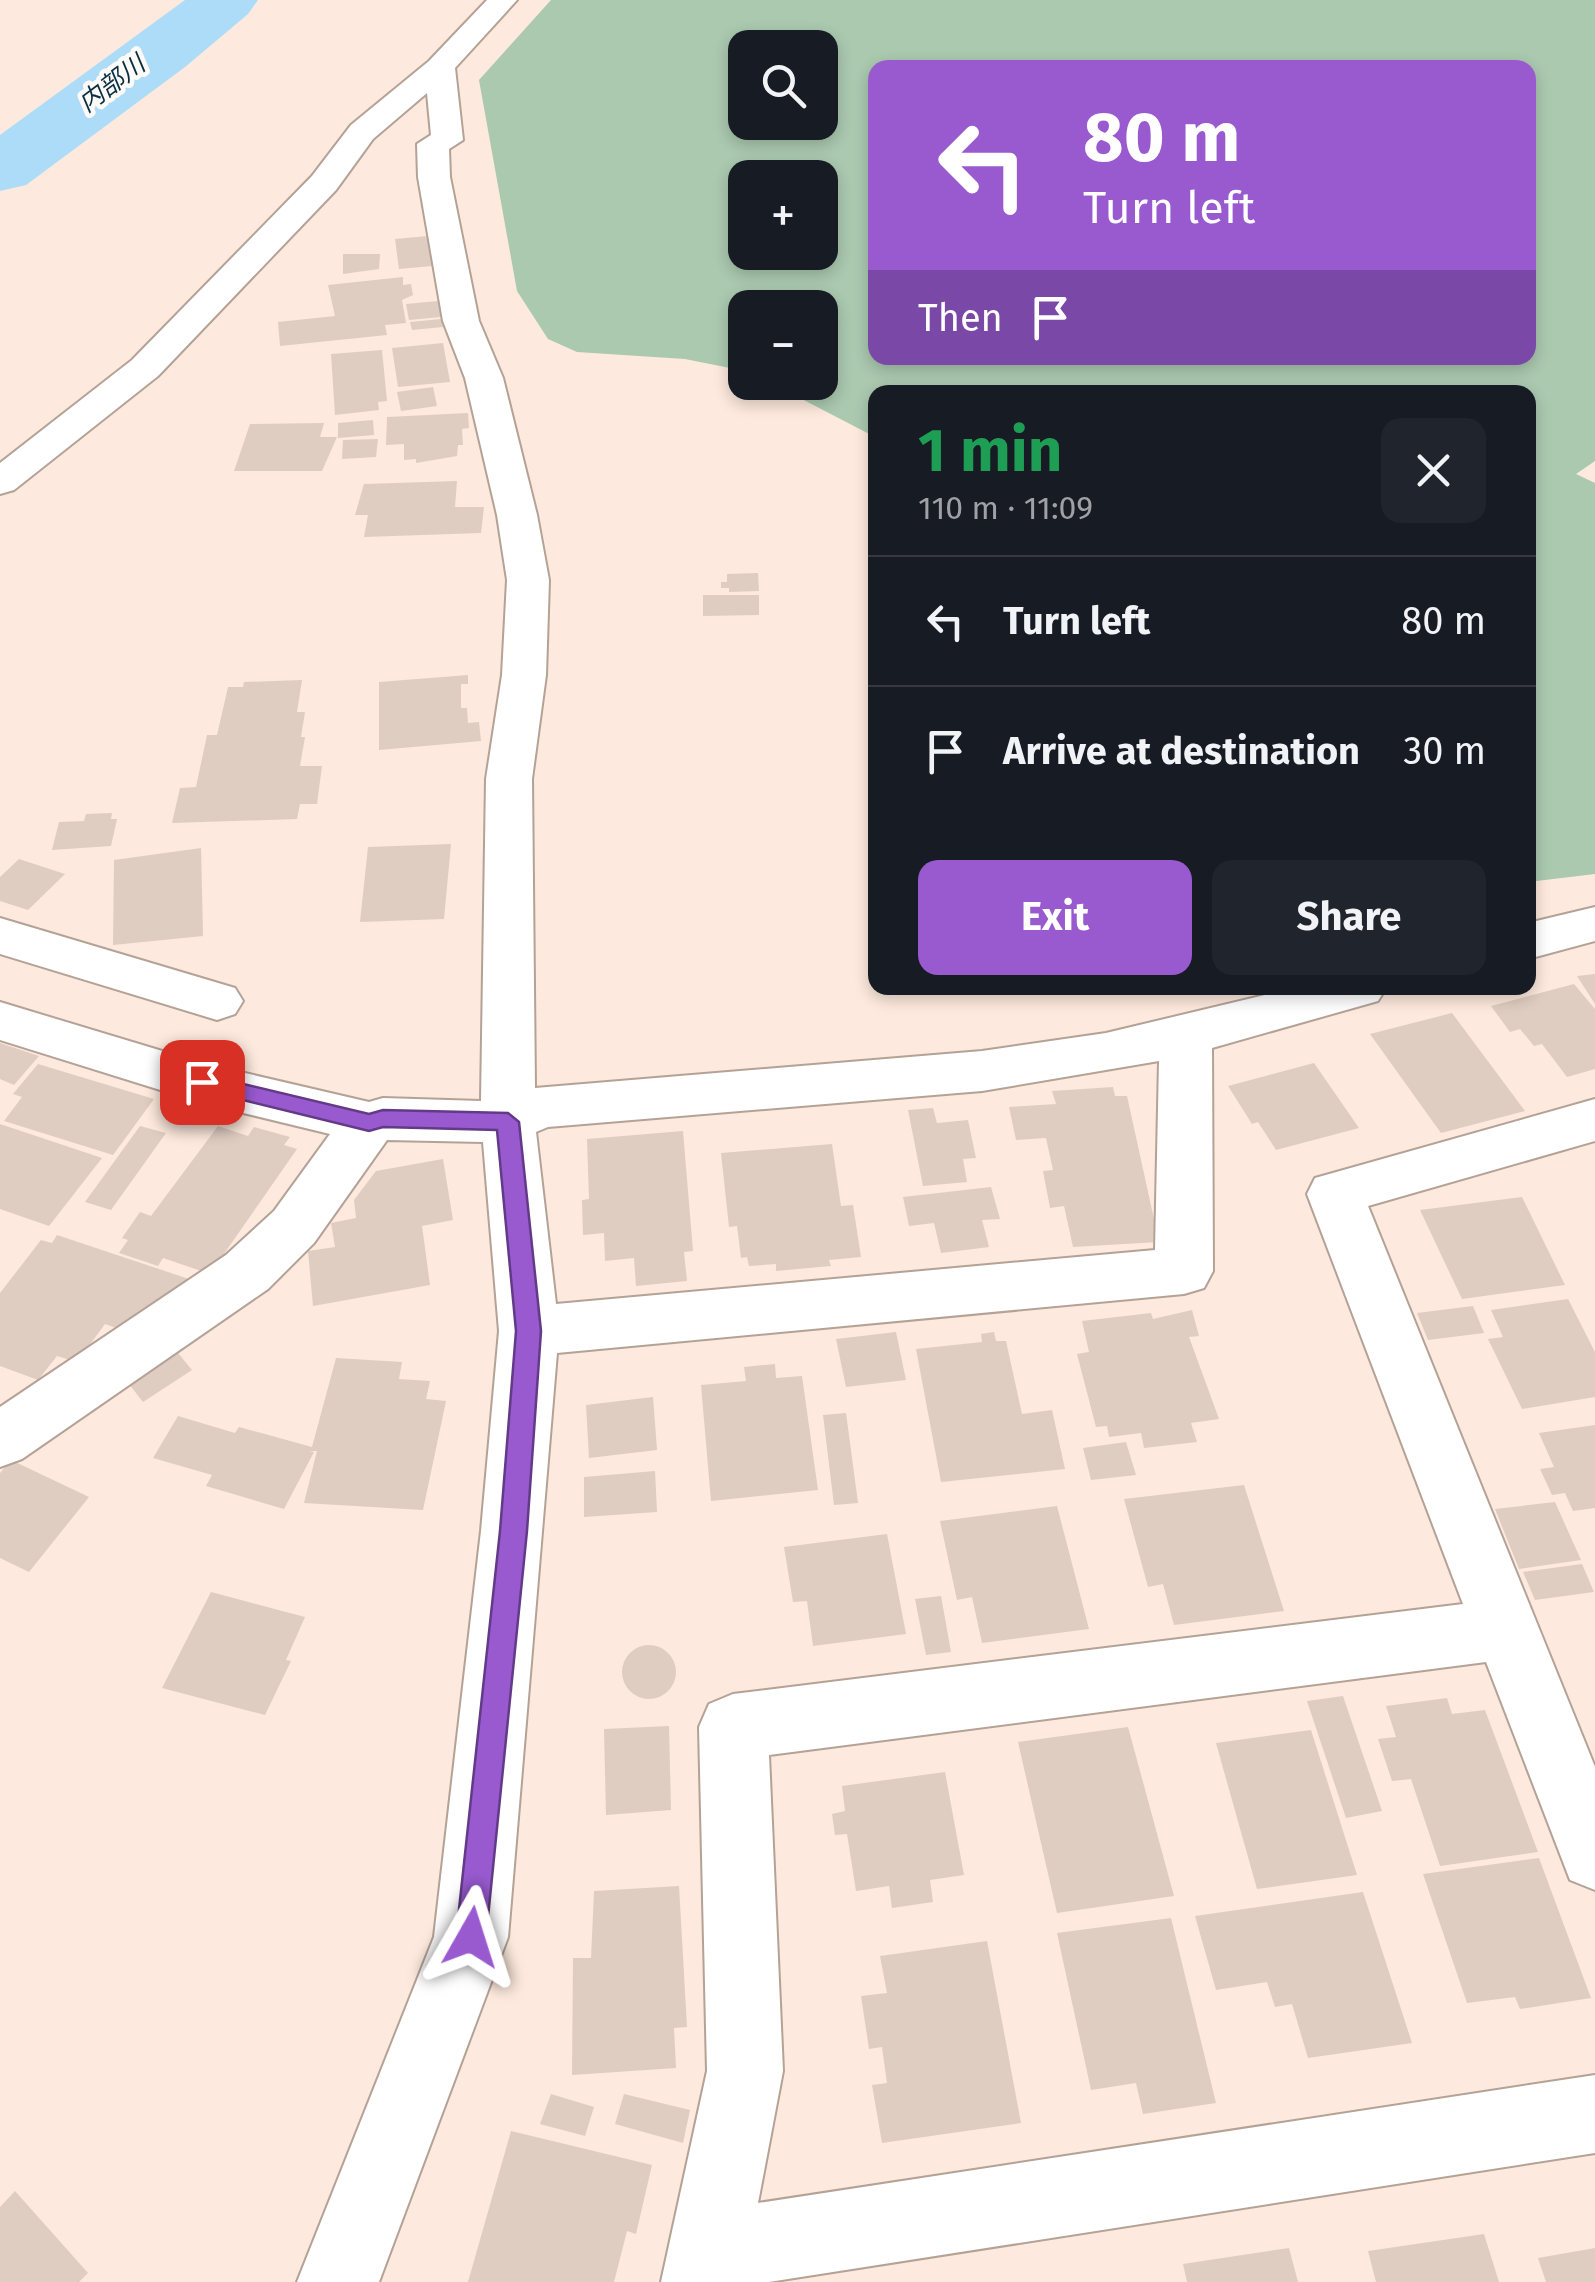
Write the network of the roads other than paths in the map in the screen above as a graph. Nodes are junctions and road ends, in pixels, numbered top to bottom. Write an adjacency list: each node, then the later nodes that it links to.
1 (504, 0): 2 (street)
2 (440, 66): 3 (street); 13 (street)
3 (0, 482)
4 (1595, 924): 6 (street)
5 (0, 936): 8 (street)
6 (1536, 939)
7 (1335, 995): 10 (street)
8 (217, 1001)
9 (0, 1021): 12 (street)
10 (1186, 1036): 13 (street); 14 (street)
11 (1595, 1120): 16 (street)
12 (369, 1122): 13 (street); 15 (street)
13 (508, 1122): 14 (street)
14 (528, 1331): 20 (street)
15 (0, 1440)
16 (1508, 1629): 17 (street); 19 (street)
17 (1595, 1855)
18 (1595, 2114): 19 (street)
19 (706, 2266)
20 (338, 2282)

